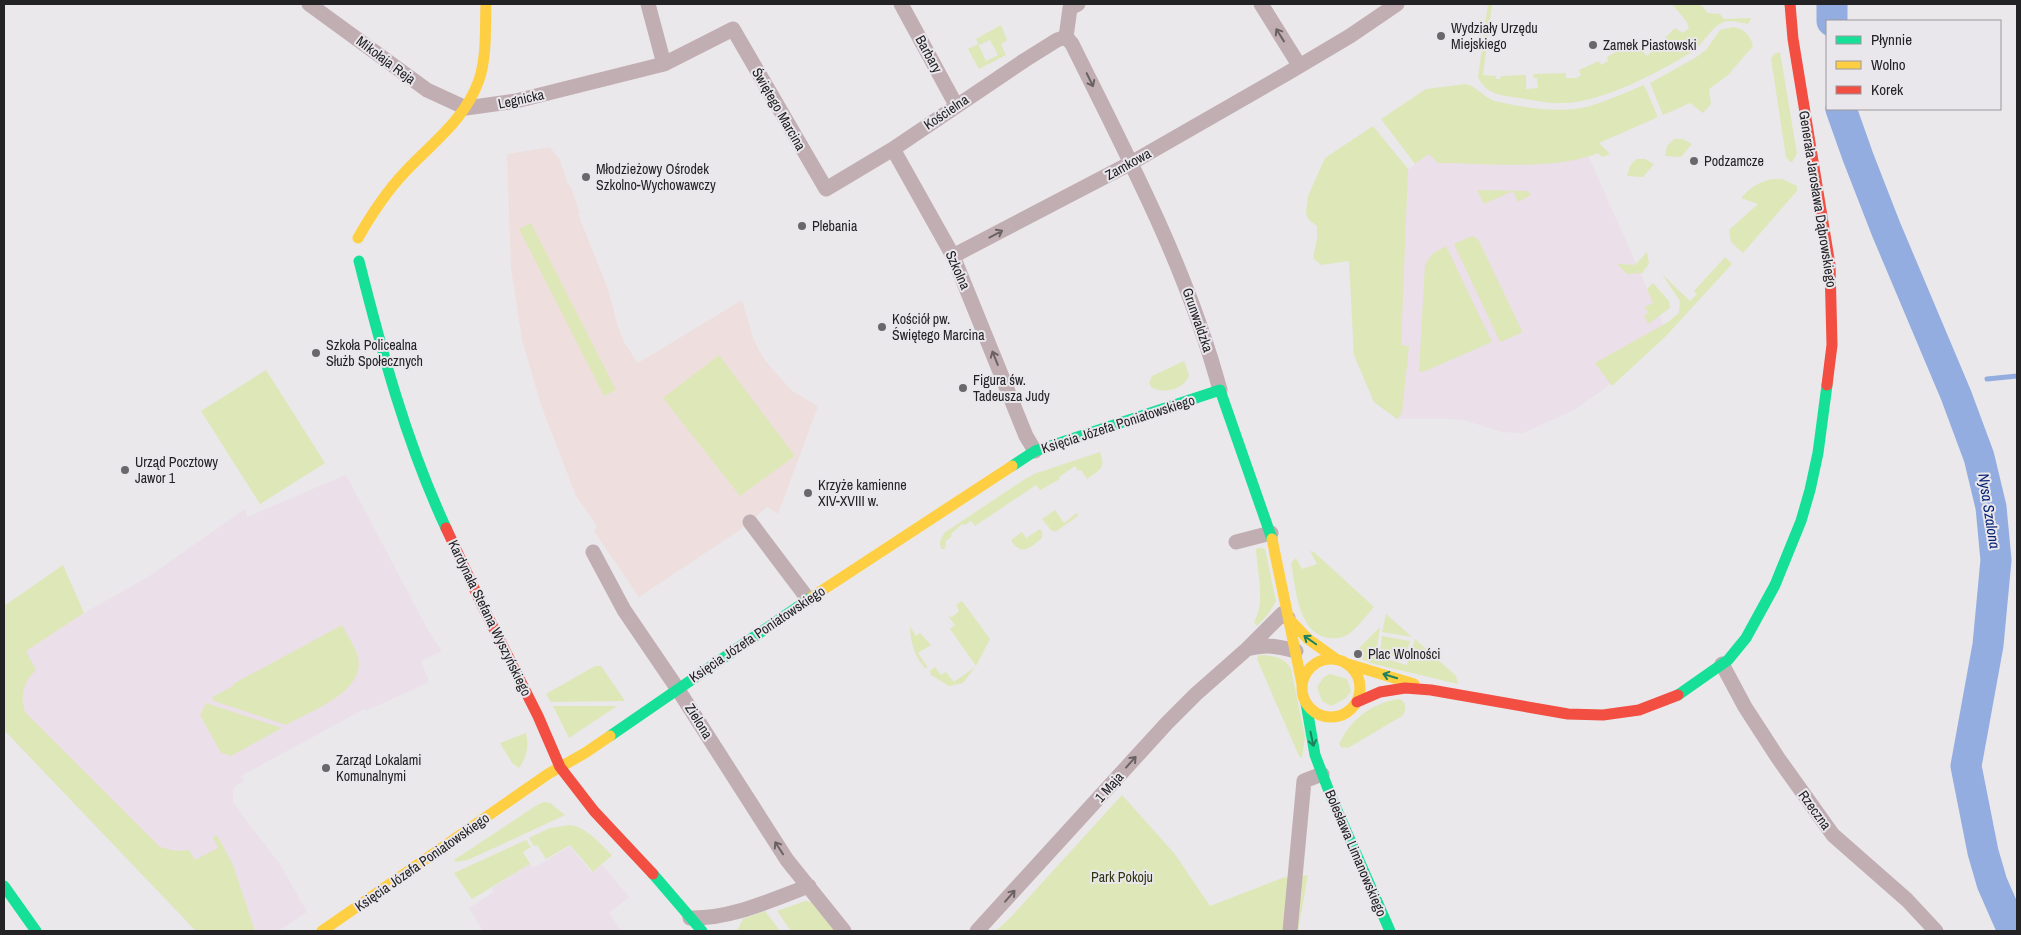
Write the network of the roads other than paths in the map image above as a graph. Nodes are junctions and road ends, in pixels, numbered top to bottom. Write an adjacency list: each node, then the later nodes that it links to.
1 (310, 4): 14 (street, Mikołaja Reja)
2 (486, 4): 14 (street)
3 (648, 4): 11 (street)
4 (901, 4): 13 (street, Barbary)
5 (1078, 4): 10 (street)
6 (1261, 4): 12 (street, one-way to 6)
7 (1398, 4): 12 (street, Zamkowa)
8 (1790, 4): 33 (street, Generała Jarosława Dąbrowskiego)
9 (733, 29): 11 (street, Legnicka); 17 (street, Świętego Marcina)
10 (1066, 37): 13 (street, Kościelna); 16 (street, Grunwaldzka, one-way to 16)
11 (664, 64): 14 (street, Legnicka)
12 (1300, 66): 16 (street, Zamkowa)
13 (956, 105): 15 (street, Kościelna)
14 (466, 108): 18 (street)
15 (893, 149): 17 (street, Kościelna); 19 (street, Szkolna)
16 (1131, 163): 19 (street, Zamkowa, one-way to 16); 21 (street, Grunwaldzka)
17 (826, 189)
18 (358, 238)
19 (953, 256): 22 (street, Szkolna, one-way to 19)
20 (359, 261): 40 (street, Kardynała Stefana Wyszyńskiego)
21 (1220, 390): 22 (street, Księcia Józefa Poniatowskiego); 24 (street, Grunwaldzka)
22 (1034, 451): 27 (street, Księcia Józefa Poniatowskiego)
23 (750, 522): 27 (street)
24 (1272, 533): 25 (street); 28 (street, Grunwaldzka)
25 (1236, 542)
26 (593, 552): 35 (street, Zielona)
27 (808, 599): 35 (street, Księcia Józefa Poniatowskiego)
28 (1288, 618): 29 (street, 1 Maja); 30 (street); 31 (street, one-way to 28)
29 (1247, 650): 30 (street); 49 (street, 1 Maja, one-way to 29)
30 (1296, 651): 34 (street)
31 (1336, 659): 32 (street); 34 (street)
32 (1348, 664): 36 (street, one-way to 32); 37 (street)
33 (1722, 664): 36 (street, Generała Jarosława Dąbrowskiego); 52 (street, Rzeczna)
34 (1302, 684): 38 (street)
35 (677, 688): 40 (street, Księcia Józefa Poniatowskiego); 43 (street, Zielona, one-way to 35)
36 (1431, 690): 37 (street)
37 (1357, 702): 38 (street)
38 (1306, 703): 41 (street, one-way to 41)
39 (1325, 740): 41 (street)
40 (560, 767): 44 (street, Kardynała Stefana Wyszyńskiego); 46 (street, Księcia Józefa Poniatowskiego)
41 (1322, 774): 50 (street); 51 (street, Bolesława Limanowskiego)
42 (4, 886): 45 (street)
43 (809, 886): 44 (street); 48 (street, Zielona)
44 (690, 918): 47 (street, Kardynała Stefana Wyszyńskiego)
45 (36, 931)
46 (322, 931)
47 (702, 931)
48 (844, 931)
49 (977, 931)
50 (1290, 931)
51 (1390, 931)
52 (1936, 931)

